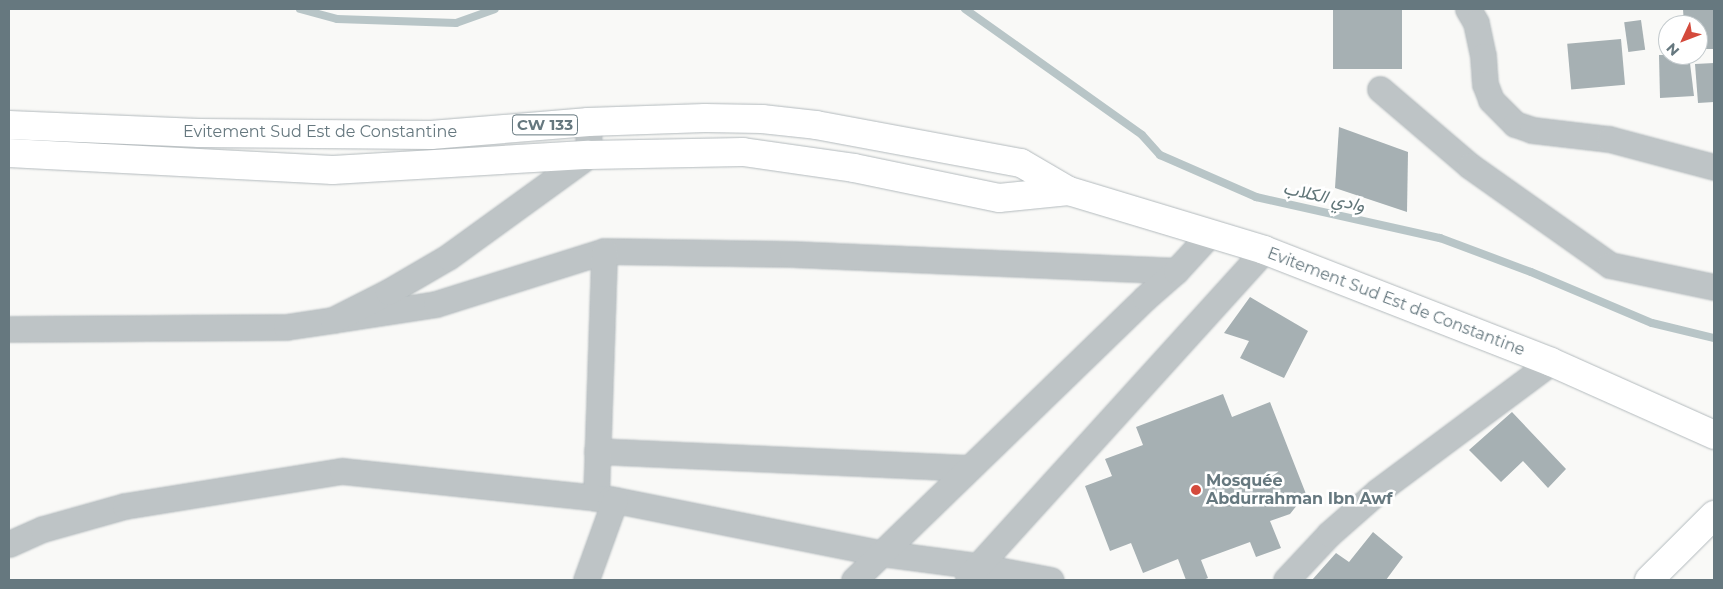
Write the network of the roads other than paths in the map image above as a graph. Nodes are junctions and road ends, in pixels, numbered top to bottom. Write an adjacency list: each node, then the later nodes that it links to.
1 (1468, 9): 7 (street)
2 (1380, 89): 13 (street)
3 (588, 122): 4 (main road, Evitement Sud Est de Constantine / CW 133); 6 (street); 8 (main road, Evitement Sud Est de Constantine / CW 133)
4 (9, 125)
5 (9, 153): 6 (main road, Evitement Sud Est de Constantine / CW 133)
6 (589, 155): 8 (main road, Evitement Sud Est de Constantine / CW 133); 14 (street)
7 (1714, 167)
8 (1069, 191): 9 (main road, Evitement Sud Est de Constantine / CW 133)
9 (1208, 235): 10 (main road, Evitement Sud Est de Constantine / CW 133); 12 (street)
10 (1264, 250): 16 (main road, Evitement Sud Est de Constantine / CW 133); 24 (street)
11 (604, 251): 12 (street); 14 (street); 18 (street)
12 (1176, 271): 19 (street)
13 (1714, 287)
14 (333, 320): 15 (street)
15 (9, 329)
16 (1552, 362): 17 (main road, Evitement Sud Est de Constantine / CW 133); 28 (street)
17 (1714, 435)
18 (597, 451): 19 (street); 20 (street)
19 (968, 468): 23 (street)
20 (605, 499): 22 (street); 23 (street); 25 (street)
21 (1714, 515): 29 (main road)
22 (9, 544)
23 (880, 553): 24 (street); 26 (street)
24 (971, 573): 27 (street)
25 (586, 580)
26 (854, 580)
27 (1051, 580)
28 (1286, 580)
29 (1649, 580)

